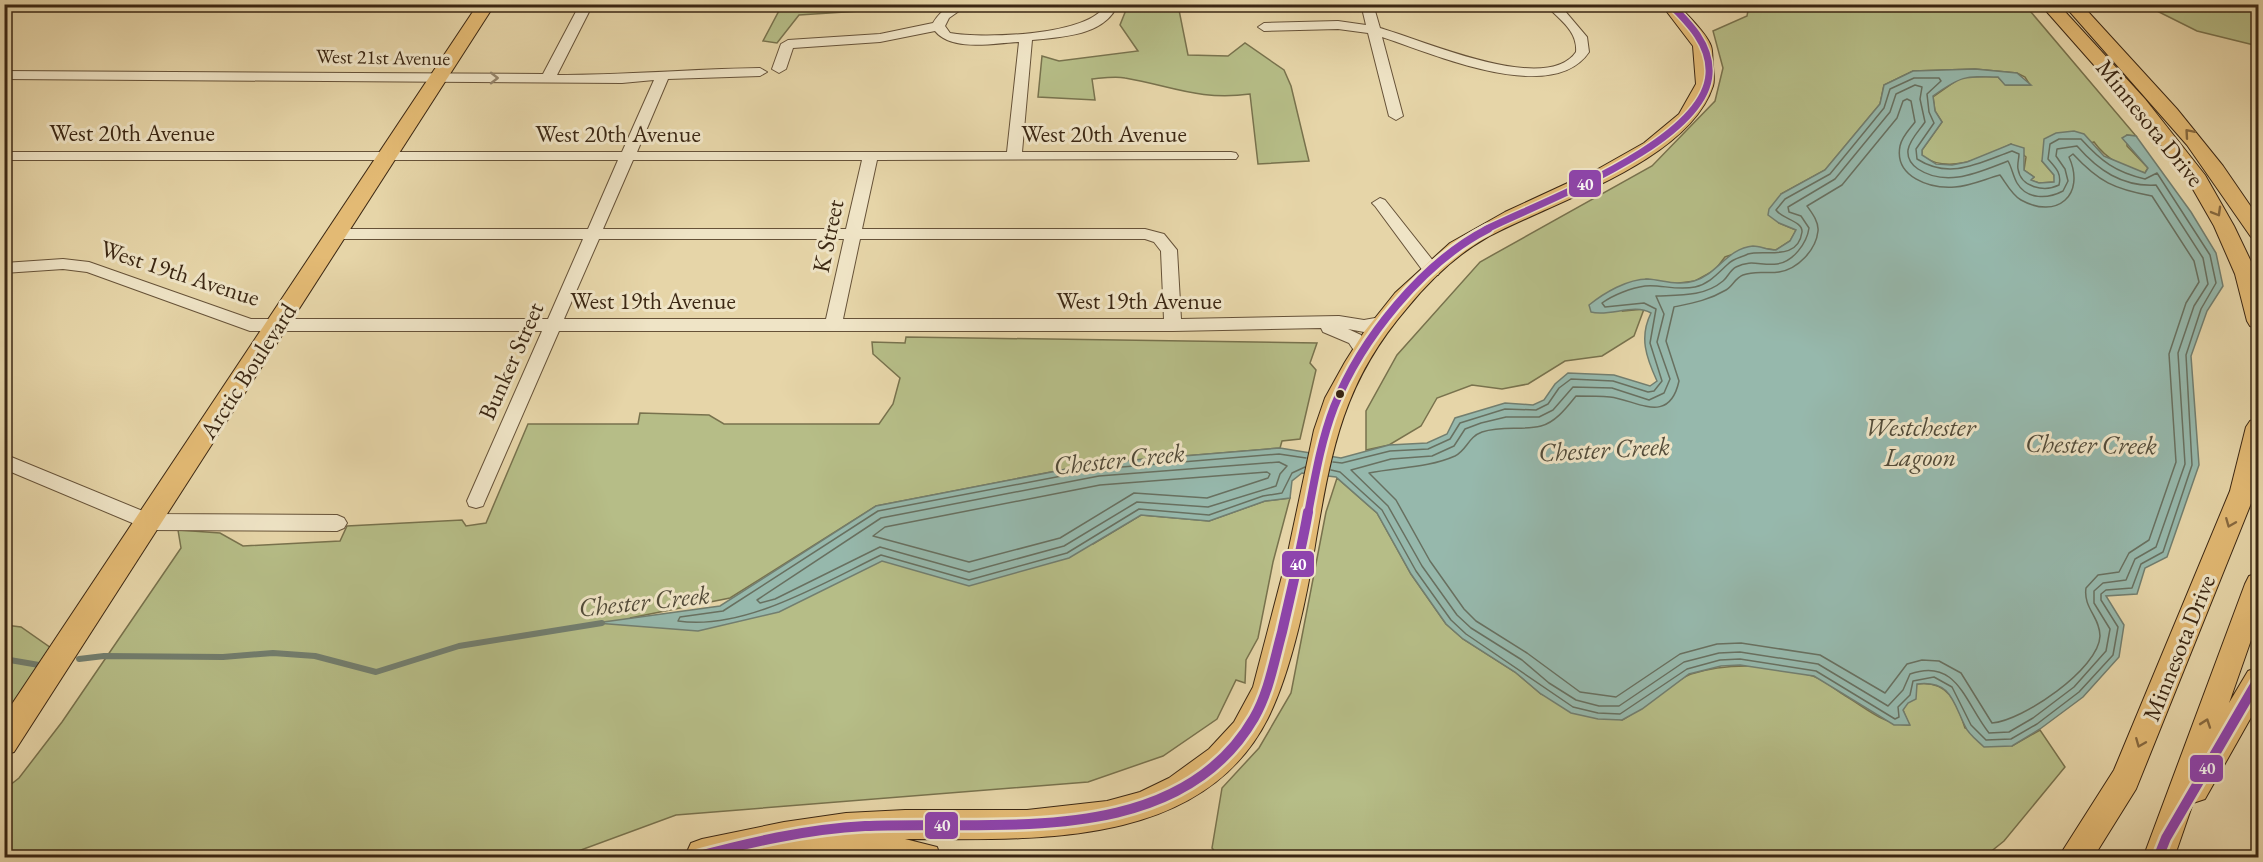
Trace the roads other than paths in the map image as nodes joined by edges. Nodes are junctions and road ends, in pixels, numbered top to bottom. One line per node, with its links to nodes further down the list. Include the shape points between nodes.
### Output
1 (487, 4): 20 (main road, Arctic Boulevard)
2 (587, 4): 21 (street)
3 (674, 4): 11 (street)
4 (963, 4): 12 (street, via 944,16)
5 (1112, 4): 15 (street, via 1108,14 1093,24)
6 (1367, 4): 14 (street)
7 (1551, 4): 14 (street, via 1579,32 1584,48 1573,63 1546,72 1509,70)
8 (1669, 4): 35 (main road, via 1696,33 1709,68 1705,88 1685,117 1632,160 1479,234)
9 (2048, 4): 36 (main road, Minnesota Drive, one-way to 36, via 2138,103 2196,175 2246,274)
10 (2071, 4): 30 (main road, Minnesota Drive, one-way to 10, via 2193,136)
11 (723, 7)
12 (938, 26): 15 (street, via 945,36 967,41); 16 (street, via 880,38 788,44)
13 (1264, 27): 14 (street, via 1359,27)
14 (1373, 32): 22 (street)
15 (1026, 36): 25 (street)
16 (779, 69)
17 (760, 72): 19 (street, West 21st Avenue)
18 (4, 75): 20 (street, West 21st Avenue)
19 (663, 75): 21 (street, West 21st Avenue); 27 (street, Bunker Street)
20 (440, 76): 21 (street, West 21st Avenue, one-way to 21); 23 (main road, Arctic Boulevard)
21 (548, 78)
22 (1396, 116)
23 (389, 155): 24 (street, West 20th Avenue); 27 (street, West 20th Avenue); 32 (main road, Arctic Boulevard)
24 (4, 156)
25 (1014, 156): 26 (street, West 20th Avenue); 28 (street, West 20th Avenue)
26 (1231, 156)
27 (627, 157): 28 (street, West 20th Avenue); 31 (street, Bunker Street)
28 (870, 157): 33 (street, K Street)
29 (1380, 203): 35 (street)
30 (2259, 232)
31 (594, 233): 32 (street); 33 (street); 38 (street, Bunker Street)
32 (337, 234): 41 (main road, Arctic Boulevard)
33 (853, 234): 40 (street, via 1146,234 1159,238 1169,250); 42 (street, K Street)
34 (4, 268): 41 (street, West 19th Avenue, via 63,264 89,267 250,325)
35 (1432, 271): 37 (main road, via 1403,298)
36 (2259, 321)
37 (1386, 322): 39 (street, West 19th Avenue, via 1364,326 1339,322); 43 (main road)
38 (553, 324): 41 (street, West 19th Avenue); 42 (street, West 19th Avenue); 46 (street, Bunker Street)
39 (1312, 324): 40 (street, West 19th Avenue); 43 (street, West 19th Avenue, via 1349,335)
40 (1173, 325): 42 (street, West 19th Avenue)
41 (277, 326): 47 (main road, Arctic Boulevard)
42 (833, 326)
43 (1363, 351): 53 (main road, via 1331,414 1265,692 1251,721 1217,761 1179,789 1153,802 1090,819 868,826 784,834)
44 (2259, 427): 55 (main road, Minnesota Drive, one-way to 55, via 2243,491 2125,779)
45 (4, 461): 47 (street)
46 (476, 501)
47 (149, 522): 48 (street); 51 (main road, Arctic Boulevard)
48 (337, 523)
49 (2259, 584): 52 (main road, Minnesota Drive, one-way to 49)
50 (2259, 680): 52 (main road)
51 (6, 740)
52 (2162, 848)
53 (695, 856): 54 (main road, via 782,846 843,845)
54 (926, 858)
55 (2073, 858)

